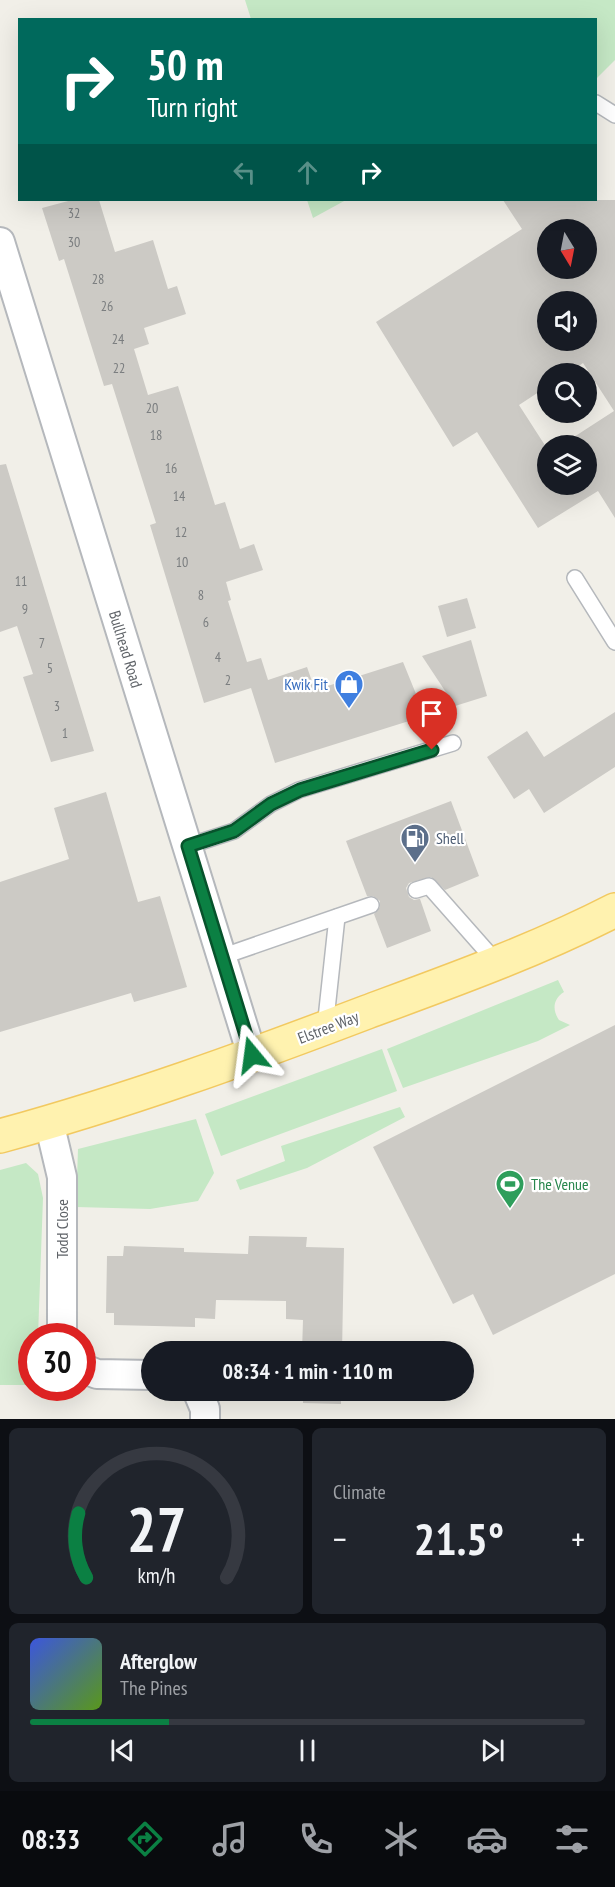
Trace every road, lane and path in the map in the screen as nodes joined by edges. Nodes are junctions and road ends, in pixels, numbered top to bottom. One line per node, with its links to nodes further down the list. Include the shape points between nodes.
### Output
1 (597, 104): 2 (lane)
2 (615, 115)
3 (0, 242): 7 (street, Bullhead Road)
4 (574, 578): 5 (lane)
5 (615, 642)
6 (453, 743): 7 (lane, via 300,790 271,804 234,831)
7 (188, 846): 12 (street, Bullhead Road)
8 (416, 890): 13 (lane, via 429,886)
9 (370, 905): 11 (lane)
10 (615, 910): 13 (main road, Elstree Way)
11 (337, 917): 12 (lane); 14 (lane)
12 (221, 957): 15 (street, Bullhead Road)
13 (497, 963): 14 (main road, Elstree Way)
14 (325, 1028): 15 (main road, Elstree Way)
15 (252, 1055): 16 (main road, Elstree Way)
16 (49, 1122): 17 (main road, Elstree Way); 18 (street, Todd Close, via 63,1177)
17 (0, 1136)
18 (62, 1323)
19 (96, 1374): 20 (street)
20 (141, 1375)
21 (202, 1401): 22 (street)
22 (205, 1419)

